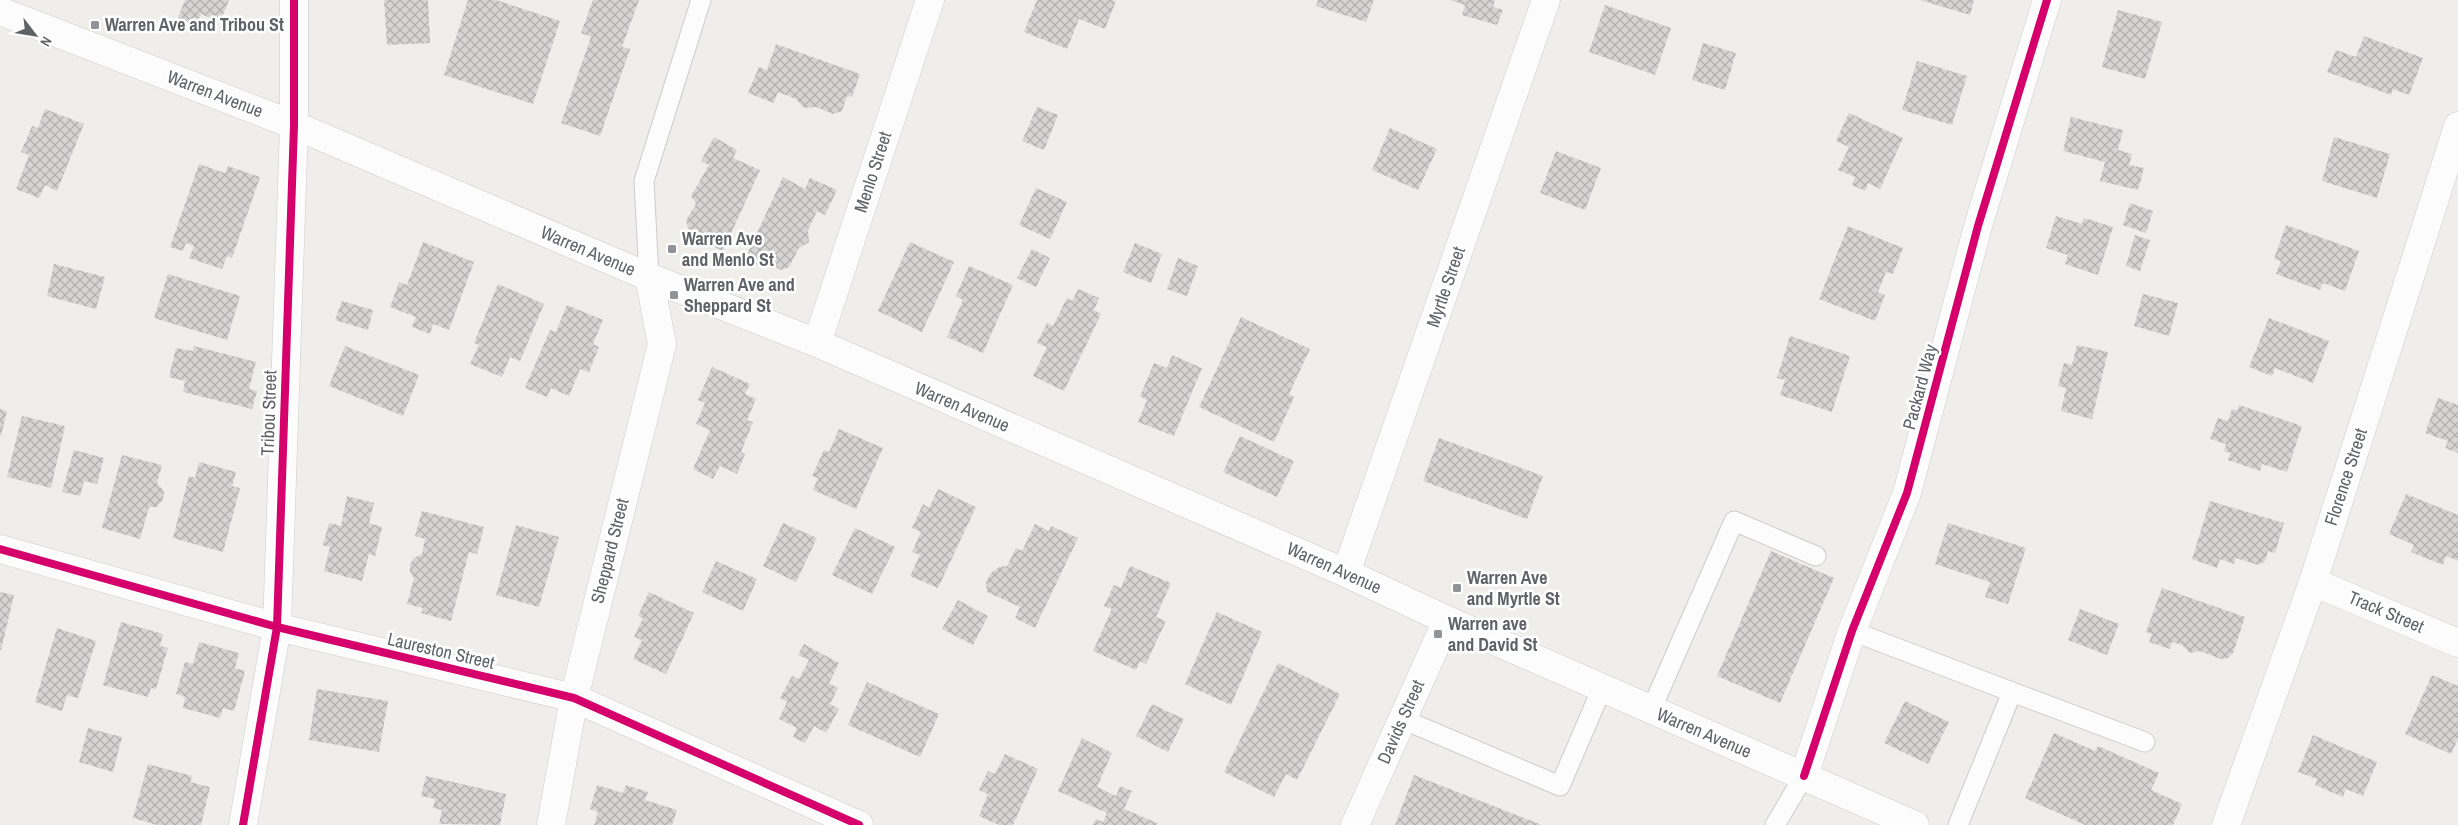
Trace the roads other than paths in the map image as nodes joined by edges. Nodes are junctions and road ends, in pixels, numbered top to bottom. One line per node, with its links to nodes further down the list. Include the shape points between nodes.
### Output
1 (294, 0): 7 (street, Tribou Street)
2 (701, 0): 9 (lane, via 644,181)
3 (930, 0): 10 (street, Menlo Street)
4 (1546, 0): 13 (street, Myrtle Street)
5 (2046, 0): 17 (street, Packard Way, via 1978,226 1907,493)
6 (0, 11): 7 (street, Warren Avenue)
7 (294, 125): 9 (street, Warren Avenue); 16 (street, Tribou Street)
8 (2458, 126): 14 (street, Florence Street)
9 (649, 278): 10 (street, Warren Avenue); 21 (street, Sheppard Street, via 662,344)
10 (817, 344): 13 (street, Warren Avenue)
11 (0, 549): 16 (street, Laureston Street)
12 (1816, 556): 22 (lane, via 1734,520)
13 (1346, 573): 15 (street, Warren Avenue)
14 (2313, 582): 18 (street, Track Street); 33 (street, Florence Street)
15 (1446, 620): 19 (street, Warren Avenue); 23 (street, Davids Street)
16 (277, 627): 21 (street, Laureston Street); 26 (street, Tribou Street)
17 (1852, 631): 20 (lane); 25 (street, Packard Way)
18 (2458, 642)
19 (1602, 688): 22 (street, Warren Avenue); 23 (lane, via 1560,786)
20 (2012, 692): 24 (lane); 32 (lane)
21 (574, 698): 27 (street, Sheppard Street); 28 (street, Laureston Street)
22 (1651, 710): 25 (street, Warren Avenue)
23 (1402, 719): 29 (street, Davids Street)
24 (2145, 742)
25 (1804, 776): 30 (lane); 31 (street, Warren Avenue)
26 (243, 825)
27 (552, 825)
28 (859, 825)
29 (1355, 825)
30 (1775, 825)
31 (1915, 825)
32 (1958, 825)
33 (2226, 825)

